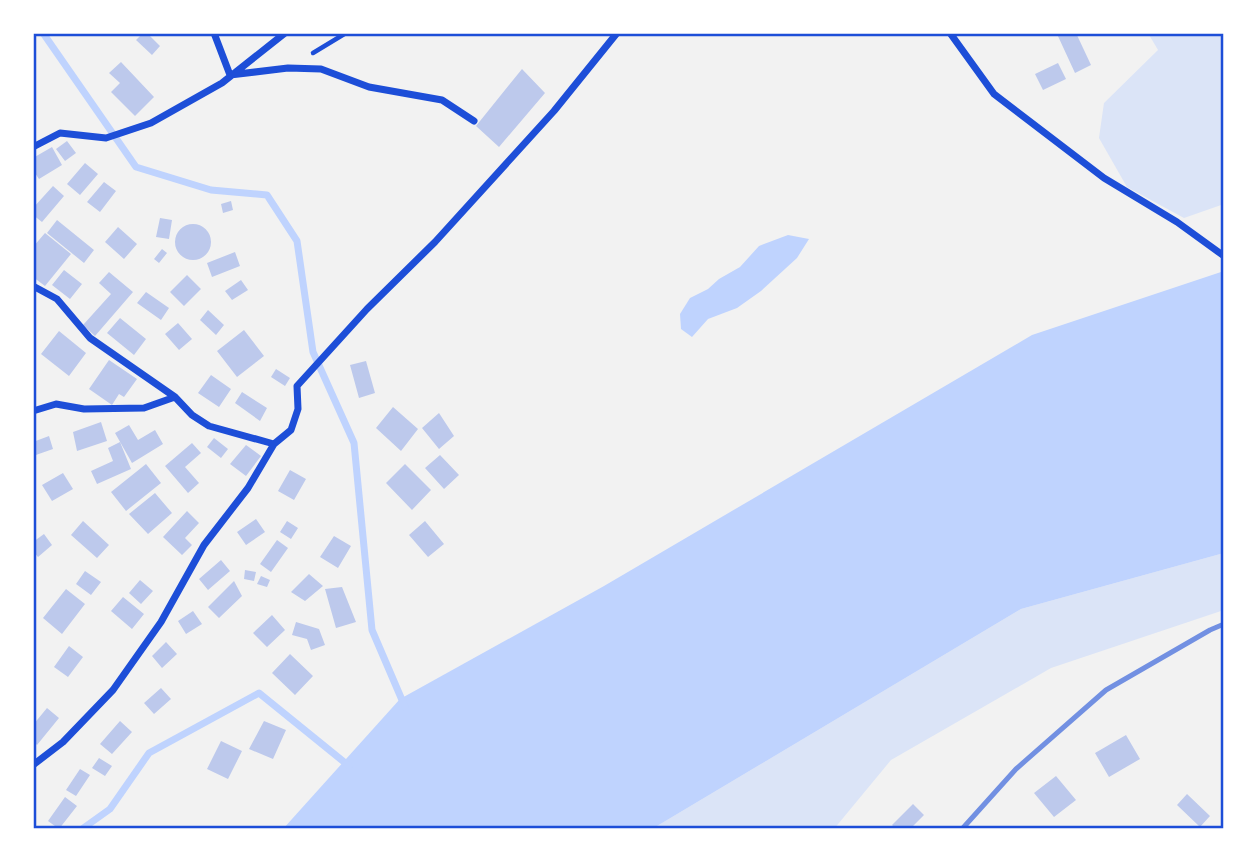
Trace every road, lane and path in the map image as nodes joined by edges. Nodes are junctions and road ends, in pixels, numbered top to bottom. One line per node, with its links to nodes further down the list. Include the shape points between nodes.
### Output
1 (214, 33): 7 (street)
2 (285, 33): 7 (street)
3 (346, 33): 6 (path)
4 (617, 33): 14 (street, via 554,111 297,386 298,409 291,430)
5 (950, 33): 10 (street, via 994,94 1104,178)
6 (288, 68): 7 (street); 8 (street, via 321,69 369,87 442,100)
7 (230, 75): 9 (street, via 151,123 106,138 60,134)
8 (474, 121)
9 (33, 147)
10 (1224, 256)
11 (33, 286): 12 (street, via 57,299 90,338)
12 (175, 397): 13 (street, via 144,408 85,409 57,404); 14 (street, via 209,425)
13 (33, 411)
14 (274, 444): 15 (street, via 113,690 63,742)
15 (33, 765)

